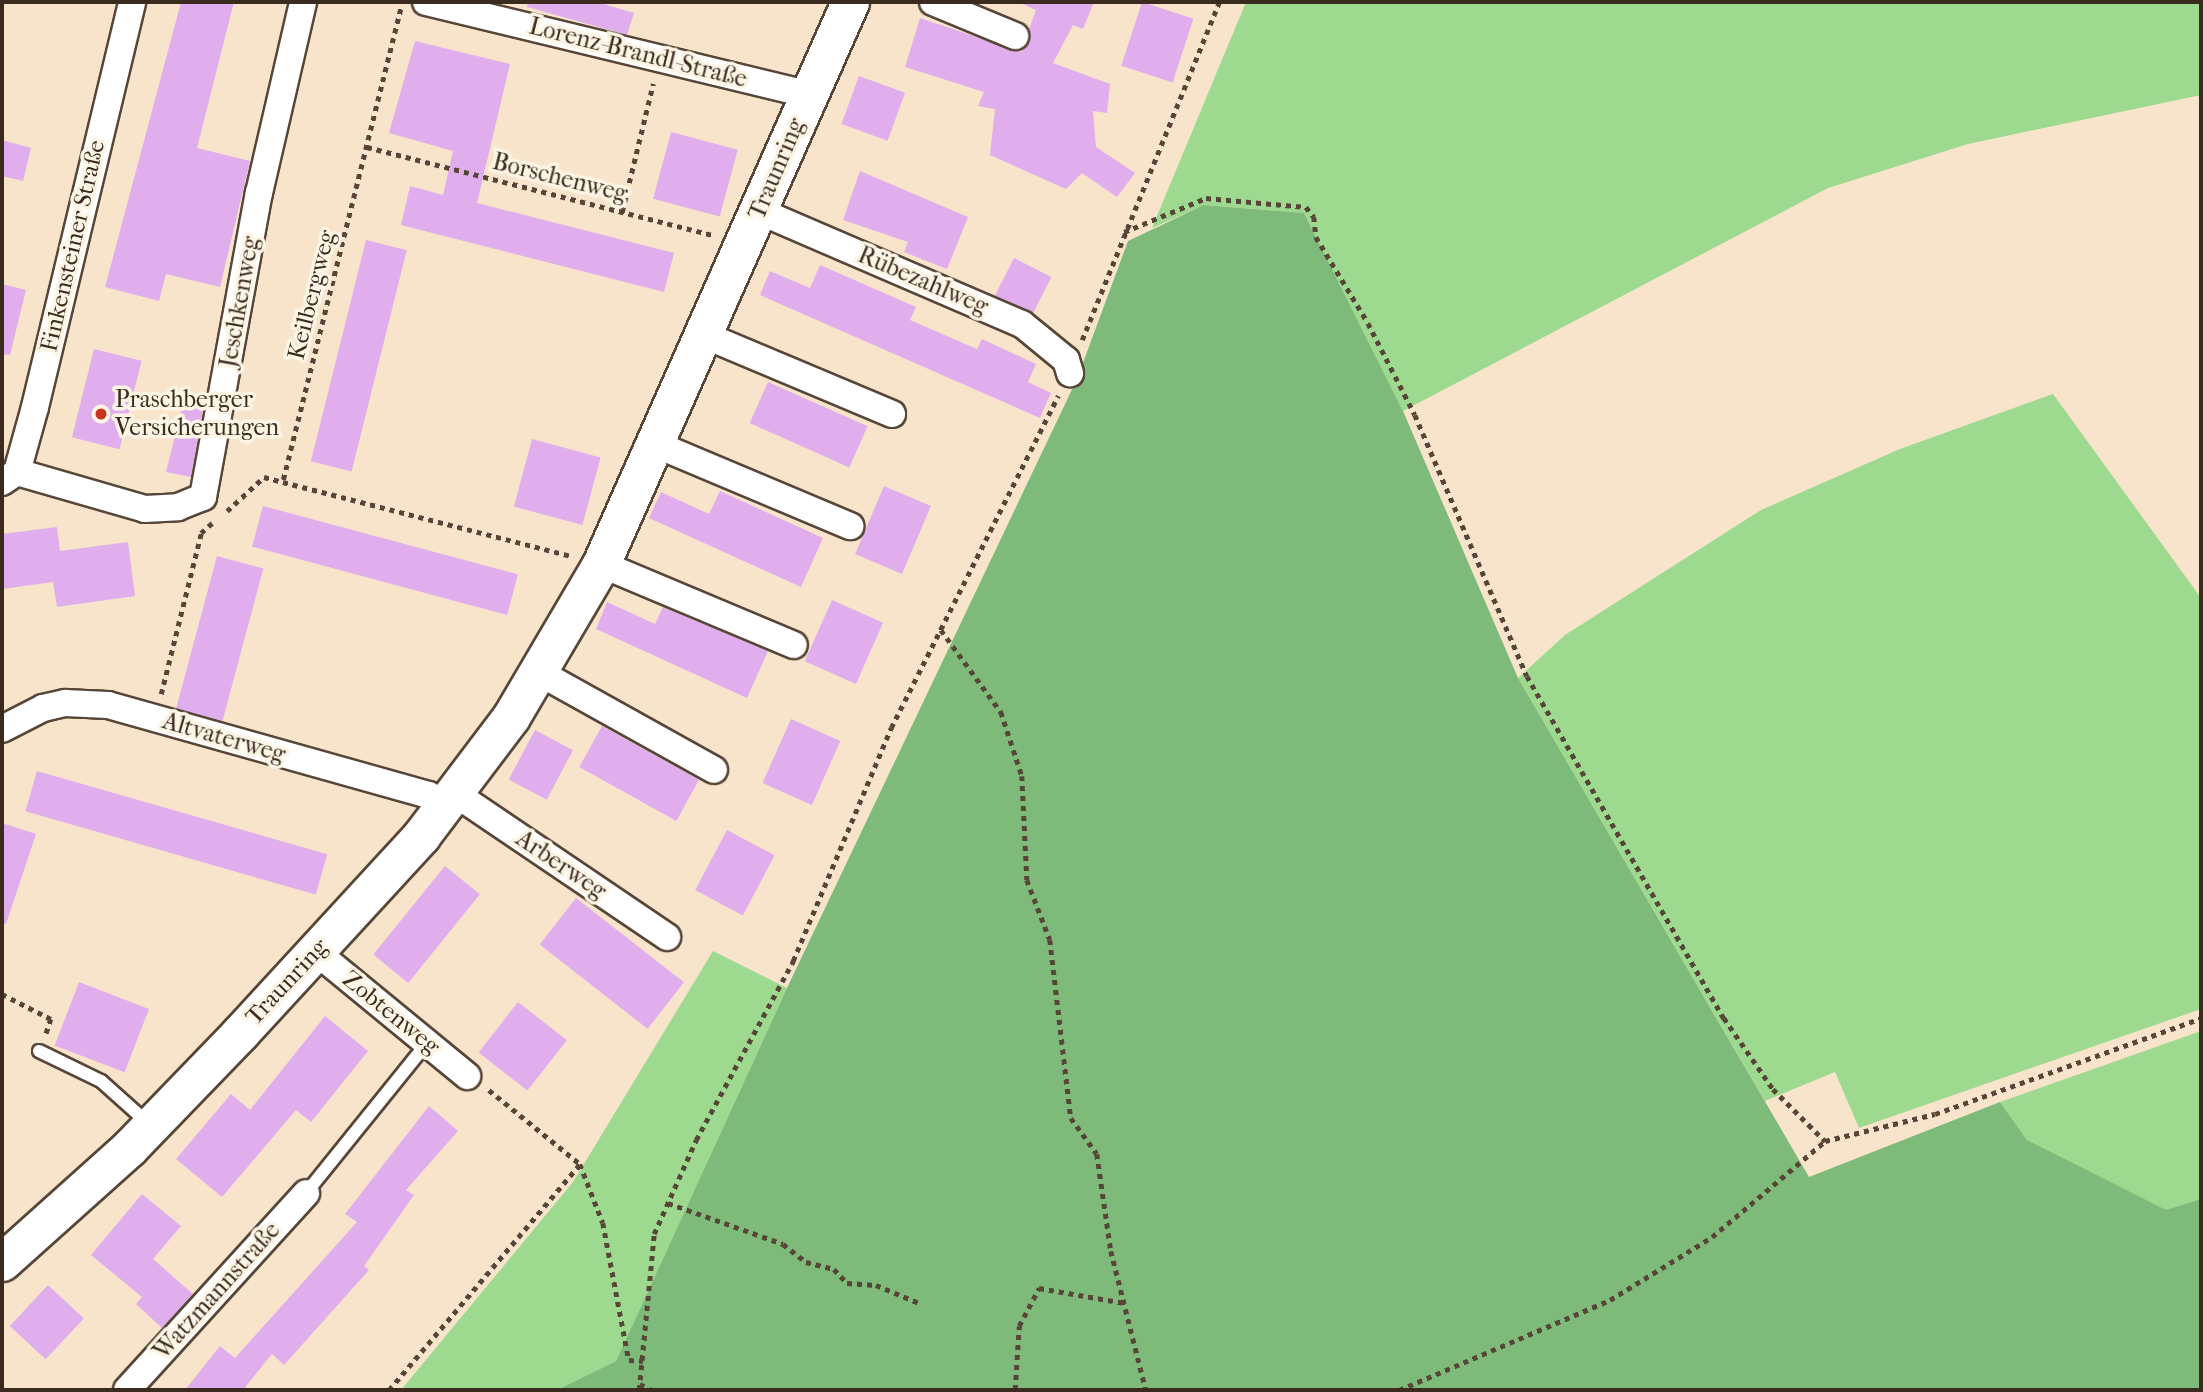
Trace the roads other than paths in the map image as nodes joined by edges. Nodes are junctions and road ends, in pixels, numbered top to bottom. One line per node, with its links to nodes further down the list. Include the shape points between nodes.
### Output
1 (132, 2): 13 (street, Finkensteiner Straße)
2 (303, 2): 13 (street, Jeschkenweg, via 262,180 203,497 177,506 145,509)
3 (425, 2): 7 (street, Lorenz-Brandl-Straße)
4 (850, 2): 7 (street, Traunring)
5 (933, 2): 6 (street)
6 (1015, 36)
7 (809, 95): 8 (street, Traunring)
8 (759, 211): 9 (street, Traunring); 10 (street, Rübezahlweg, via 1022,324 1066,360)
9 (704, 335): 11 (street); 12 (street, Traunring)
10 (1070, 373)
11 (892, 414)
12 (655, 444): 14 (street); 15 (street, Traunring)
13 (10, 477)
14 (850, 526)
15 (601, 564): 16 (street); 17 (street, Traunring)
16 (794, 645)
17 (540, 673): 19 (street); 20 (street, Traunring)
18 (2, 729): 20 (street, Altvaterweg, via 23,715 65,703 108,705)
19 (714, 770)
20 (450, 801): 21 (street, Arberweg); 22 (street, Traunring)
21 (667, 937)
22 (315, 951): 23 (street, Zobtenweg); 26 (street, Traunring)
23 (427, 1044): 25 (street, Zobtenweg); 27 (lane)
24 (39, 1051): 26 (lane, via 102,1081)
25 (467, 1076)
26 (151, 1125): 28 (street, Traunring)
27 (306, 1193): 29 (street, Watzmannstraße)
28 (2, 1261)
29 (127, 1390)

